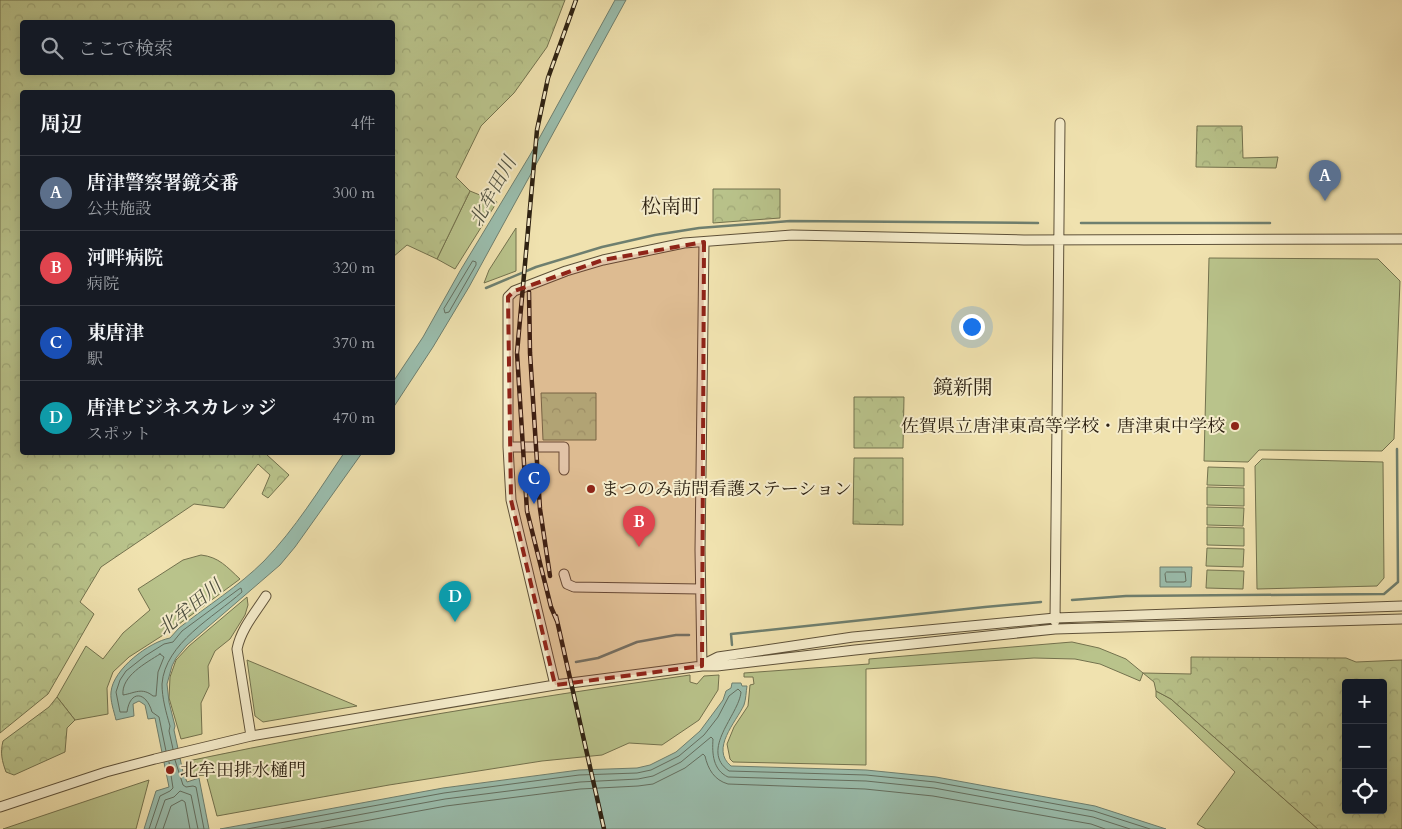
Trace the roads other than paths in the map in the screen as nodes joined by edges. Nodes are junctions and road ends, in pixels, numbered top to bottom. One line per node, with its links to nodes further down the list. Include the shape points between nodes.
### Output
1 (1060, 123): 3 (street)
2 (1402, 238): 3 (street)
3 (1060, 240): 4 (street, via 792,235); 11 (street)
4 (704, 242): 5 (street, via 684,243 603,260 535,282 508,297); 8 (street)
5 (508, 447): 6 (street, via 564,447); 15 (street, via 511,500)
6 (564, 470)
7 (564, 574): 8 (street, via 567,584 574,587)
8 (700, 589): 14 (street)
9 (266, 596): 16 (street, via 246,626 237,649)
10 (1402, 606): 11 (street)
11 (1055, 618): 13 (street); 14 (street, via 852,637 718,657)
12 (1402, 619): 13 (street)
13 (1055, 629): 14 (street)
14 (702, 666): 15 (street)
15 (555, 684): 16 (street)
16 (251, 736): 17 (street, via 154,758)
17 (0, 807)

